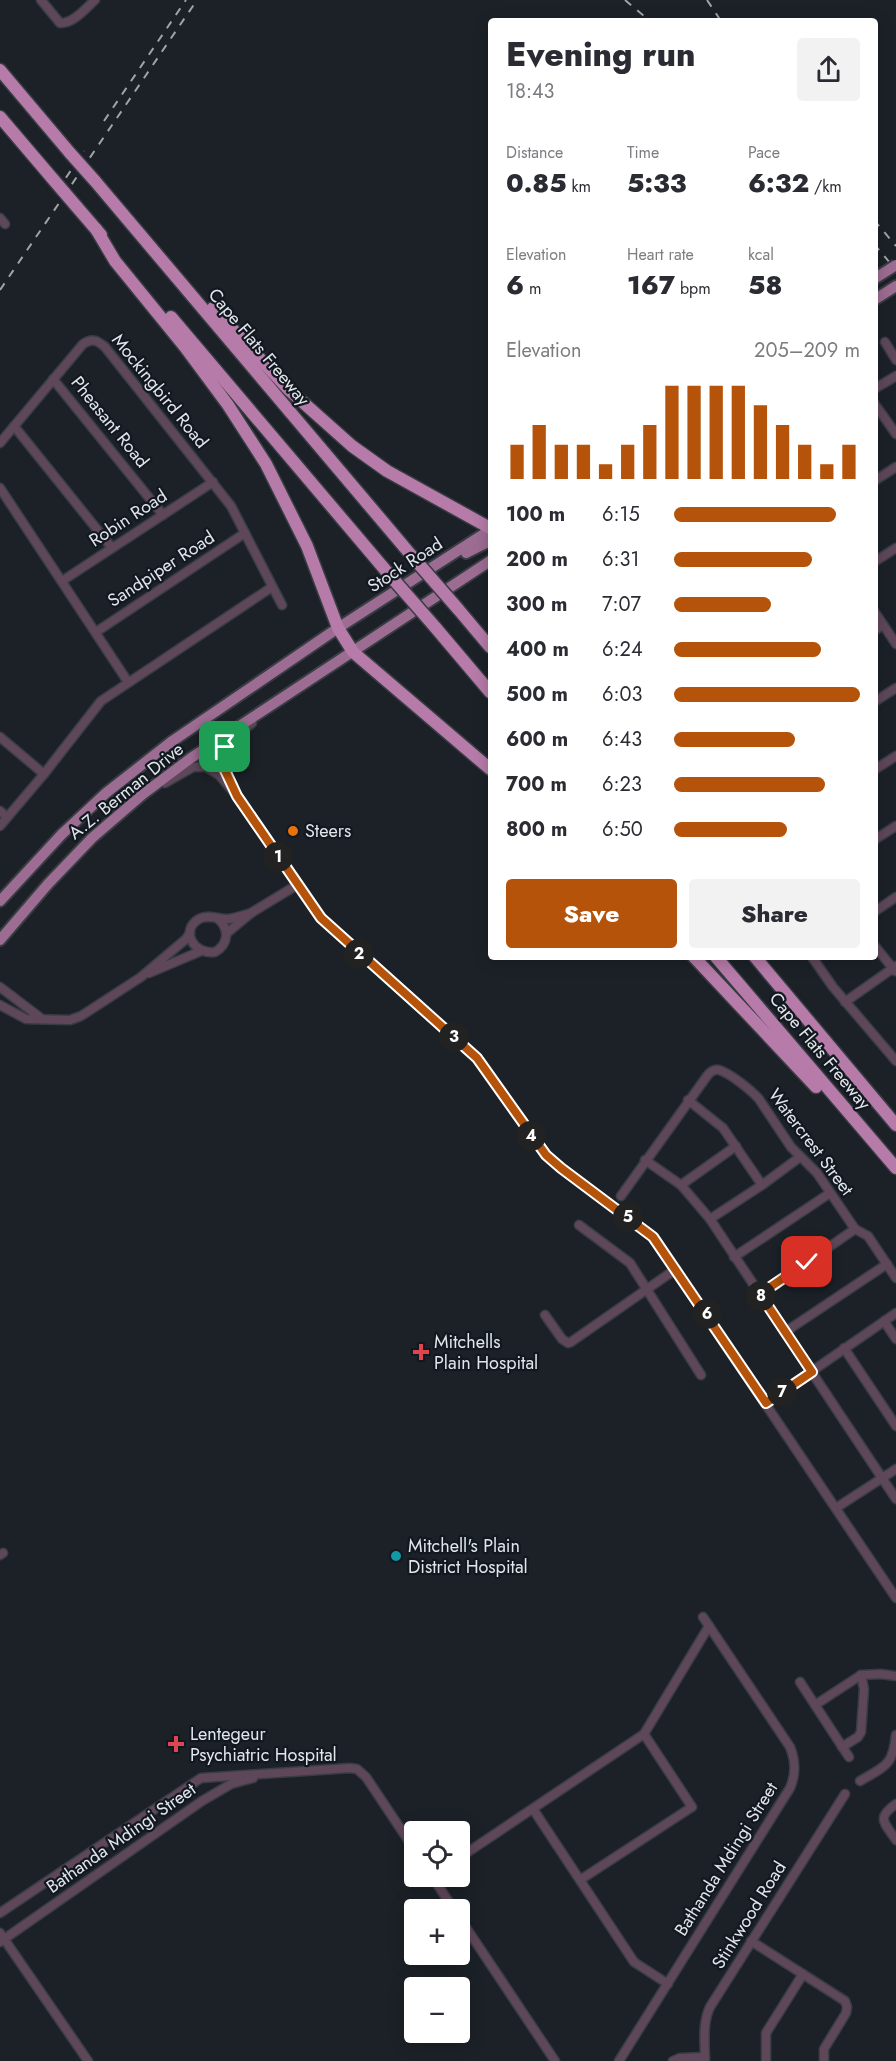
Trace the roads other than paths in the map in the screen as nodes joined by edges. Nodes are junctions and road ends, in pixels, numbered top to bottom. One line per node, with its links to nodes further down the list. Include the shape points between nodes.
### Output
1 (41, 0): 2 (street, via 63,24)
2 (95, 0)
3 (0, 70): 6 (highway, Cape Flats Freeway, bridge)
4 (0, 117): 5 (highway, bridge)
5 (96, 229): 39 (highway, via 115,261 215,387 266,464 307,546); 47 (highway, bridge)
6 (139, 232): 25 (highway, via 288,389 343,439 387,471); 43 (highway, Cape Flats Freeway, bridge)
7 (896, 265): 8 (main road, bridge)
8 (878, 276)
9 (896, 286): 10 (main road)
10 (878, 298)
11 (885, 342): 12 (street)
12 (896, 360)
13 (896, 376): 15 (street)
14 (53, 379): 17 (street, Mockingbird Road); 22 (street, Mockingbird Road, via 83,344 98,341); 24 (street, Pheasant Road)
15 (878, 387)
16 (878, 409): 18 (street)
17 (14, 426): 19 (street, Mockingbird Road); 29 (street)
18 (896, 434)
19 (0, 443)
20 (896, 467): 21 (street)
21 (878, 478)
22 (213, 482): 24 (street, Robin Road); 27 (street, Mockingbird Road)
23 (0, 488): 33 (street)
24 (163, 515): 29 (street, Robin Road)
25 (488, 528)
26 (488, 530): 35 (main road, Stock Road)
27 (245, 533): 34 (street, Mockingbird Road); 41 (street, Sandpiper Road)
28 (488, 542): 35 (main road, via 418,584)
29 (112, 548): 33 (street, Robin Road)
30 (896, 548): 31 (street)
31 (878, 559)
32 (488, 562): 44 (main road)
33 (62, 581): 41 (street)
34 (272, 587): 36 (street, Mockingbird Road); 45 (street)
35 (380, 601): 39 (main road, Stock Road)
36 (282, 605)
37 (878, 617): 38 (street)
38 (884, 625): 40 (street); 42 (street)
39 (338, 628): 44 (highway); 64 (main road, A.Z. Berman Drive, via 171,742 106,793)
40 (878, 629)
41 (96, 632): 45 (street)
42 (896, 644)
43 (488, 645)
44 (353, 652): 48 (main road, A.Z. Berman Drive); 52 (highway)
45 (128, 682): 54 (street, via 101,701)
46 (896, 688): 49 (street)
47 (488, 690)
48 (283, 699): 55 (main road, A.Z. Berman Drive); 56 (street, via 225,747 223,766)
49 (878, 699)
50 (0, 737): 54 (street)
51 (896, 756): 53 (street)
52 (488, 767)
53 (878, 767)
54 (44, 774): 58 (street)
55 (143, 794): 56 (street, via 199,766 213,770); 70 (main road, A.Z. Berman Drive, via 75,854)
56 (237, 796): 62 (street)
57 (0, 811): 58 (street)
58 (8, 817): 59 (street)
59 (0, 826)
60 (896, 826): 61 (street)
61 (878, 837)
62 (297, 885): 66 (street); 100 (street, via 326,924 477,1058 546,1155 653,1237)
63 (896, 897): 65 (street)
64 (0, 901)
65 (878, 909)
66 (251, 913): 67 (street); 69 (street)
67 (217, 918): 68 (street, via 200,919); 69 (street)
68 (190, 933): 72 (street, via 193,944); 78 (street)
69 (226, 933): 72 (street, via 220,949)
70 (0, 940)
71 (878, 950): 77 (street)
72 (201, 951): 78 (street)
73 (697, 960): 86 (highway, via 828,1100)
74 (719, 960): 86 (highway, Cape Flats Freeway)
75 (758, 960): 85 (highway, Cape Flats Freeway)
76 (814, 960): 80 (street)
77 (895, 969): 80 (street)
78 (141, 976): 82 (street, via 81,1016 70,1020)
79 (0, 987): 82 (street)
80 (845, 1002): 83 (street)
81 (0, 1005): 82 (street, via 26,1019)
82 (42, 1019)
83 (896, 1061)
84 (688, 1100): 87 (street, via 723,1128); 88 (street, Watercrest Street, via 710,1072 724,1072 753,1092); 89 (street, Watercrest Street)
85 (896, 1125)
86 (863, 1130): 90 (highway, Cape Flats Freeway)
87 (736, 1146): 91 (street); 92 (street)
88 (800, 1157): 92 (street); 93 (street, Watercrest Street, via 810,1164)
89 (645, 1160): 91 (street); 94 (street, Watercrest Street)
90 (896, 1168)
91 (681, 1185): 95 (street)
92 (762, 1185): 95 (street)
93 (830, 1193): 97 (street, Watercrest Street); 98 (street)
94 (621, 1196)
95 (710, 1219): 98 (street)
96 (579, 1225): 102 (street, via 625,1258)
97 (855, 1229): 99 (street, Watercrest Street, via 868,1236); 103 (street)
98 (734, 1257): 103 (street)
99 (887, 1264): 101 (street, Watercrest Street); 107 (street)
100 (676, 1269): 102 (street); 112 (street)
101 (896, 1278)
102 (646, 1290): 105 (street, via 568,1342); 111 (street)
103 (760, 1294): 107 (street)
104 (896, 1313): 106 (street)
105 (546, 1315)
106 (884, 1321): 108 (street); 109 (street)
107 (785, 1332): 110 (street)
108 (896, 1339)
109 (844, 1348): 110 (street); 113 (street)
110 (812, 1372): 112 (street); 115 (street)
111 (701, 1376)
112 (766, 1403): 117 (street)
113 (896, 1426)
114 (896, 1469): 115 (street)
115 (882, 1478): 116 (street); 117 (street)
116 (896, 1499)
117 (836, 1508): 118 (street)
118 (896, 1598)
119 (704, 1617): 120 (street, Bathanda Mdingi Street)
120 (710, 1626): 125 (street); 143 (street, Bathanda Mdingi Street, via 790,1747 795,1775)
121 (861, 1675): 122 (street); 124 (street); 127 (street, via 861,1732)
122 (896, 1676)
123 (800, 1682): 124 (street)
124 (815, 1705): 127 (street)
125 (645, 1734): 133 (street); 137 (street, via 692,1807)
126 (896, 1735): 130 (street, via 892,1758)
127 (842, 1747): 128 (street)
128 (849, 1757)
129 (262, 1775): 134 (street, Bathanda Mdingi Street, via 357,1769); 138 (street, Bathanda Mdingi Street, via 212,1776 193,1782); 140 (street, Bathanda Mdingi Street, via 231,1784 202,1801)
130 (860, 1781)
131 (845, 1794): 141 (street, Stinkwood Road)
132 (896, 1804): 135 (street, via 883,1815)
133 (533, 1809): 136 (street); 137 (street)
134 (404, 1834)
135 (896, 1840)
136 (470, 1851)
137 (580, 1881): 143 (street, via 634,1962)
138 (0, 1912)
139 (470, 1934): 146 (street)
140 (1, 1938): 145 (street, Bathanda Mdingi Street)
141 (752, 1941): 142 (street); 144 (street, Stinkwood Road, via 706,2016)
142 (803, 1974): 149 (street, via 766,2033); 150 (street, via 847,2004 846,2013 824,2049)
143 (668, 1984): 147 (street, Bathanda Mdingi Street)
144 (705, 2059): 148 (street)
145 (88, 2061)
146 (555, 2061)
147 (619, 2061)
148 (673, 2061)
149 (766, 2061)
150 (824, 2061)

